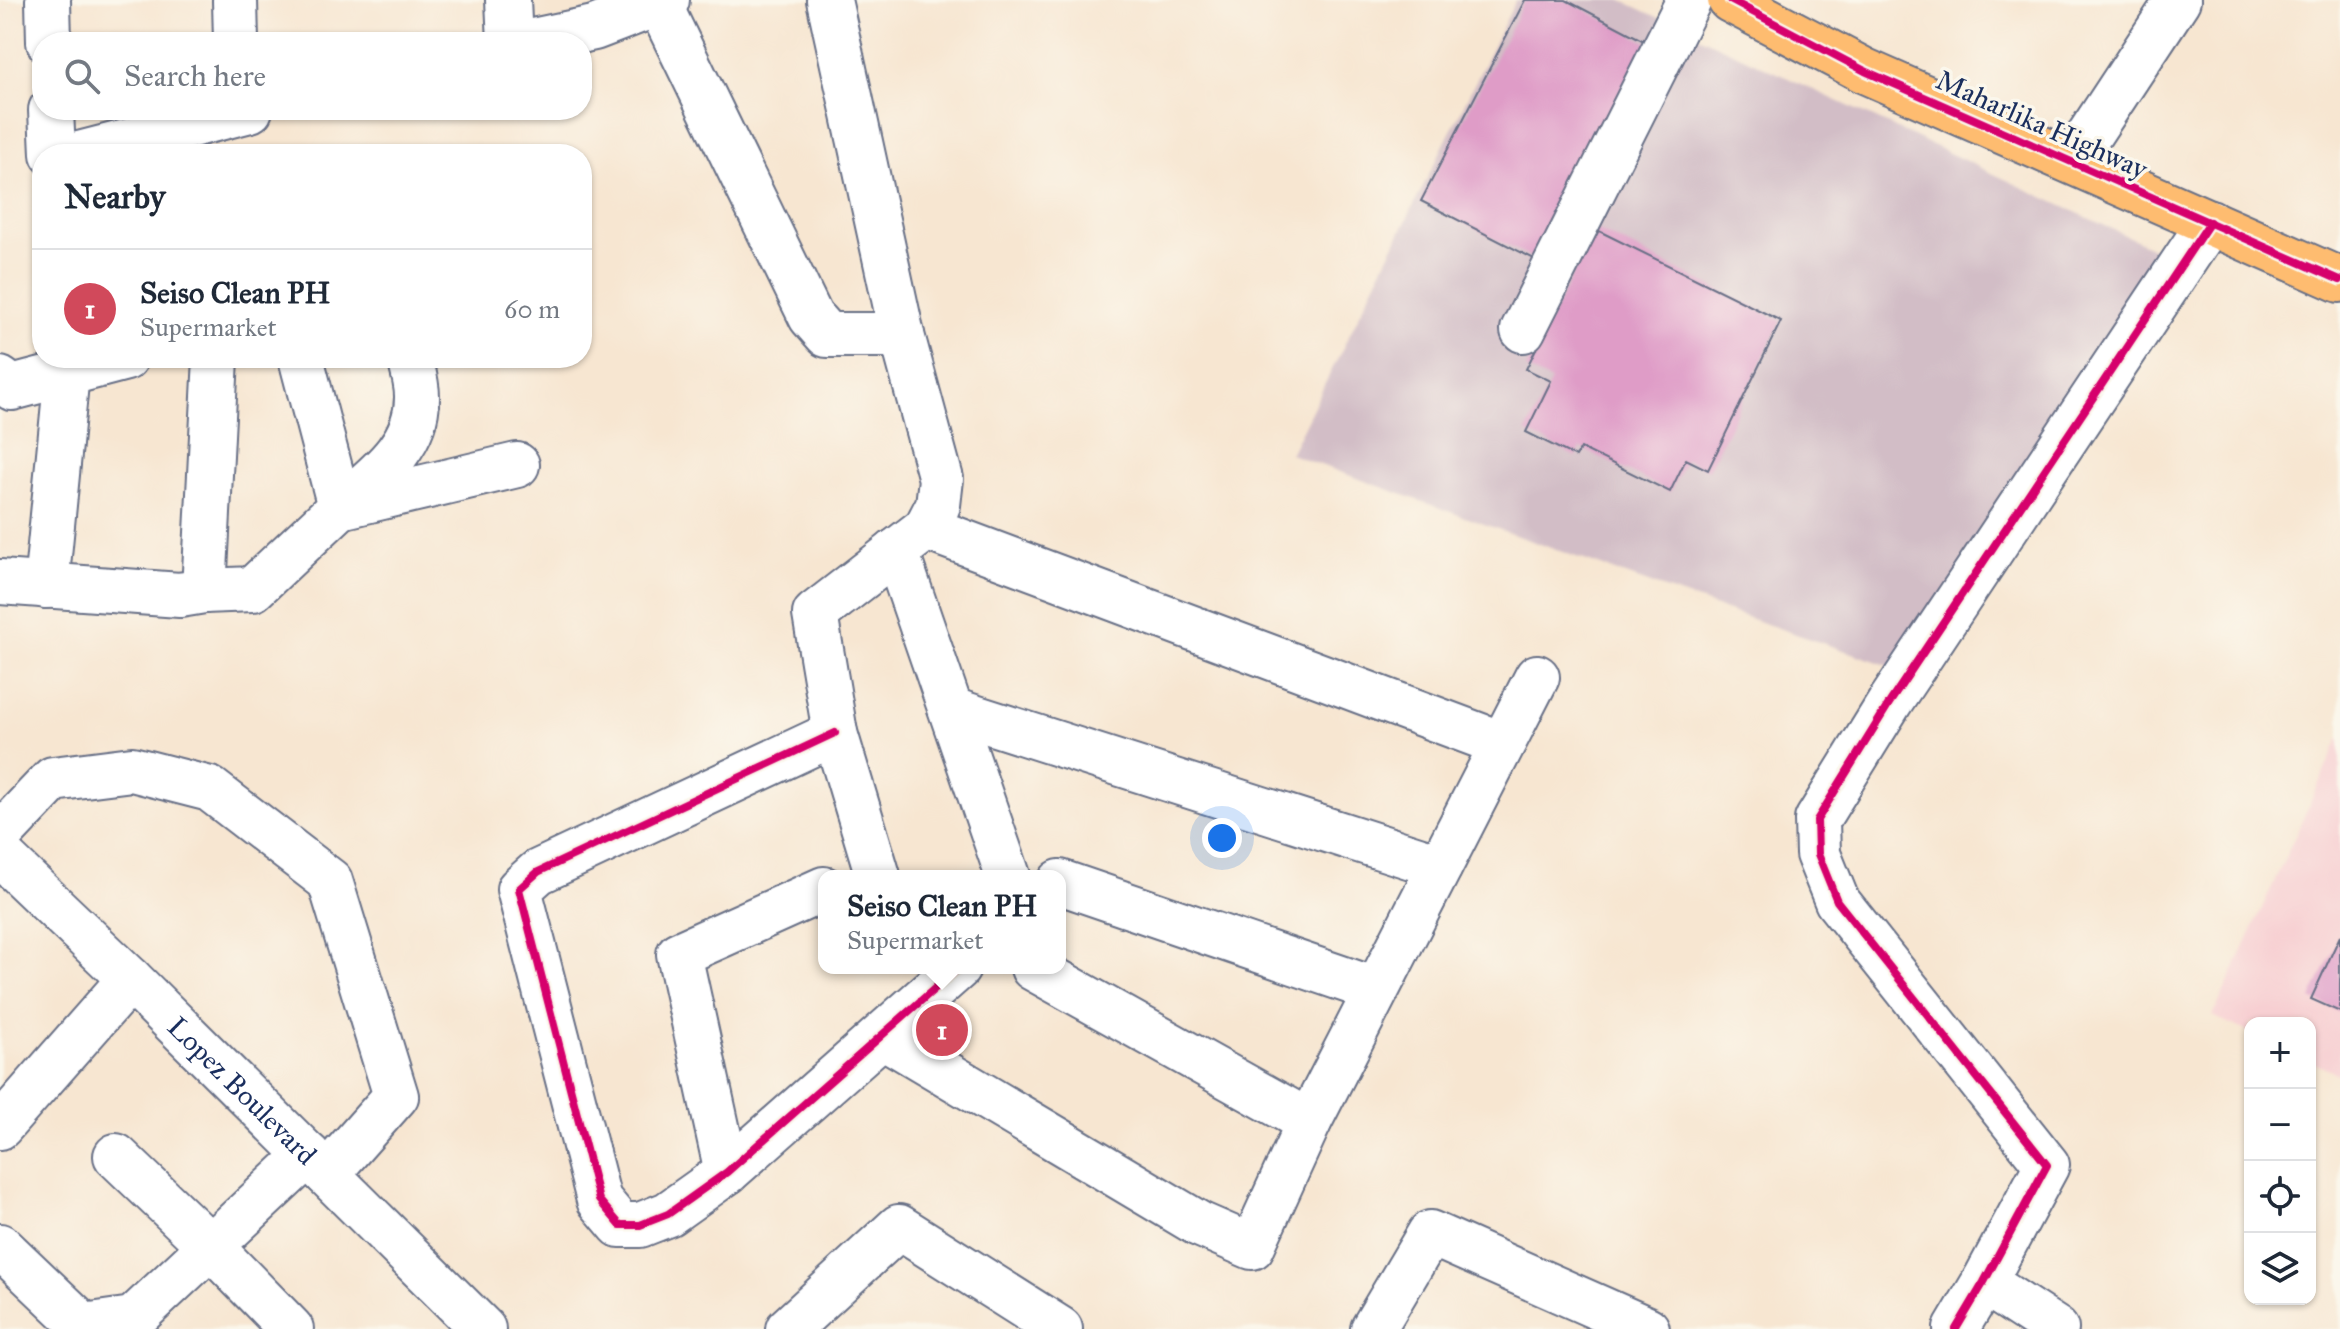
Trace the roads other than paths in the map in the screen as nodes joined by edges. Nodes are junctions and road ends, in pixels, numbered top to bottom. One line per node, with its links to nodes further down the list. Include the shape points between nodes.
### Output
1 (48, 0): 9 (street)
2 (235, 0): 10 (street)
3 (508, 0): 11 (street)
4 (829, 0): 21 (street)
5 (1689, 0): 20 (street)
6 (1730, 0): 17 (main road, Maharlika Highway, via 1865,71)
7 (2178, 0): 17 (street)
8 (663, 2): 12 (street); 21 (street, via 811,317 827,335)
9 (49, 32)
10 (236, 32)
11 (510, 32)
12 (575, 32)
13 (51, 120): 15 (street)
14 (209, 120): 16 (street)
15 (53, 144)
16 (117, 144)
17 (2072, 161): 18 (main road, Maharlika Highway)
18 (2210, 222): 19 (main road, Maharlika Highway); 58 (street, via 1817,820 1818,854 1837,901 2047,1165)
19 (2336, 268)
20 (1523, 330)
21 (902, 335): 30 (street, via 941,479 938,505)
22 (87, 368): 26 (street)
23 (215, 368): 33 (street)
24 (304, 368): 29 (street)
25 (412, 368): 29 (street, via 417,396 412,431 389,464)
26 (67, 373): 27 (street, via 12,388); 32 (street)
27 (0, 379)
28 (517, 465): 29 (street)
29 (340, 507): 33 (street, via 253,589)
30 (911, 540): 35 (street); 36 (street, via 815,614); 37 (street)
31 (0, 582): 32 (street)
32 (46, 586): 33 (street, via 180,595)
33 (204, 591)
34 (1537, 677): 37 (street)
35 (952, 710): 40 (street); 42 (street)
36 (835, 733): 41 (street); 55 (street, via 538,872 519,889 599,1200 620,1225 640,1225 668,1214)
37 (1502, 744): 40 (street)
38 (0, 835): 54 (street, via 53,779 132,769 210,789 330,881 396,1096)
39 (0, 855): 47 (street, Lopez Boulevard)
40 (1440, 866): 49 (street)
41 (868, 870)
42 (1017, 870)
43 (1066, 884): 49 (street)
44 (818, 892): 55 (street, via 679,954)
45 (943, 974): 48 (street)
46 (1044, 974): 51 (street)
47 (130, 979): 52 (street); 54 (street, Lopez Boulevard)
48 (913, 986): 50 (street)
49 (1376, 990): 51 (street)
50 (883, 1036): 51 (street, via 1199,1224 1252,1247); 55 (street)
51 (1309, 1122)
52 (0, 1127)
53 (116, 1156): 57 (street)
54 (317, 1164): 57 (street); 61 (street, Lopez Boulevard)
55 (727, 1172)
56 (0, 1246): 57 (street, via 84,1326 133,1319)
57 (210, 1246): 60 (street)
58 (1984, 1282): 66 (street); 67 (street)
59 (1576, 1315): 64 (street, via 1430,1233); 65 (street)
60 (291, 1329)
61 (483, 1329)
62 (788, 1329): 63 (street, via 899,1227)
63 (1060, 1329)
64 (1373, 1329)
65 (1647, 1329)
66 (1956, 1329)
67 (2056, 1329)

